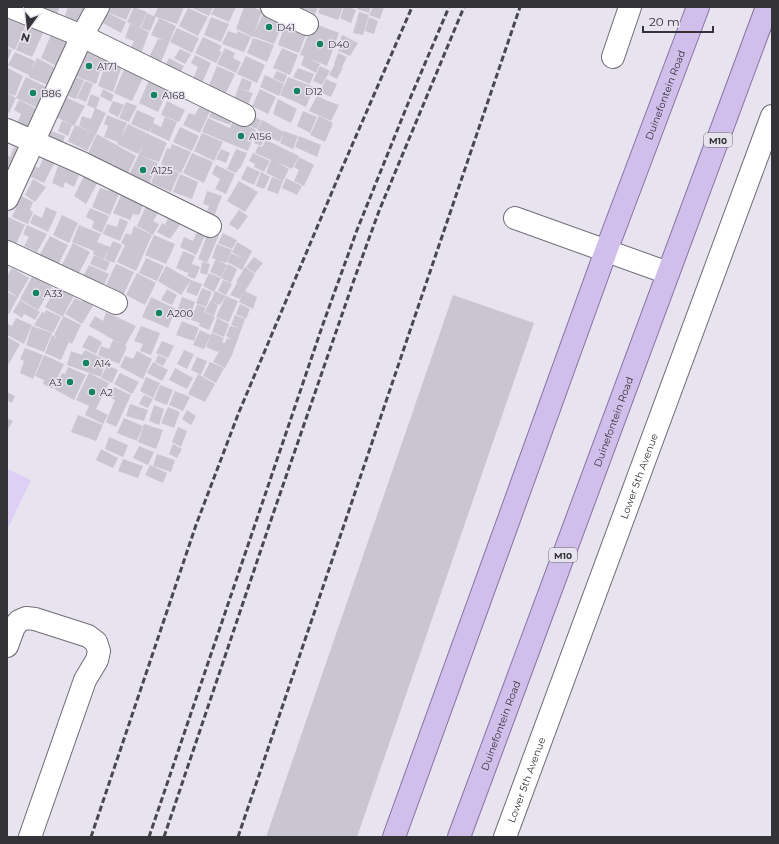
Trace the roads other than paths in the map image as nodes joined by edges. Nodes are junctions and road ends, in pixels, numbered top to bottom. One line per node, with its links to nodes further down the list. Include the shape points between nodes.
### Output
1 (11, 7): 8 (street)
2 (98, 7): 8 (street)
3 (272, 7): 7 (street)
4 (630, 7): 9 (street)
5 (698, 7): 18 (main road, Duinefontein Road)
6 (767, 7): 20 (main road, Duinefontein Road / M10)
7 (307, 24)
8 (82, 36): 10 (street); 13 (street)
9 (613, 57)
10 (244, 115)
11 (772, 116): 14 (street, Lower 5th Avenue)
12 (7, 130): 13 (street)
13 (34, 143): 15 (street); 17 (street, via 82,163)
14 (764, 163): 26 (street, Lower 5th Avenue)
15 (7, 199)
16 (515, 218): 18 (street)
17 (210, 226)
18 (606, 251): 20 (street); 24 (main road, Duinefontein Road)
19 (7, 252): 21 (street)
20 (668, 273): 25 (main road, Duinefontein Road / M10)
21 (116, 303)
22 (7, 646): 23 (street, via 14,627 26,618 88,636 96,642 99,651 97,660 85,680)
23 (30, 837)
24 (394, 837)
25 (458, 837)
26 (505, 837)

